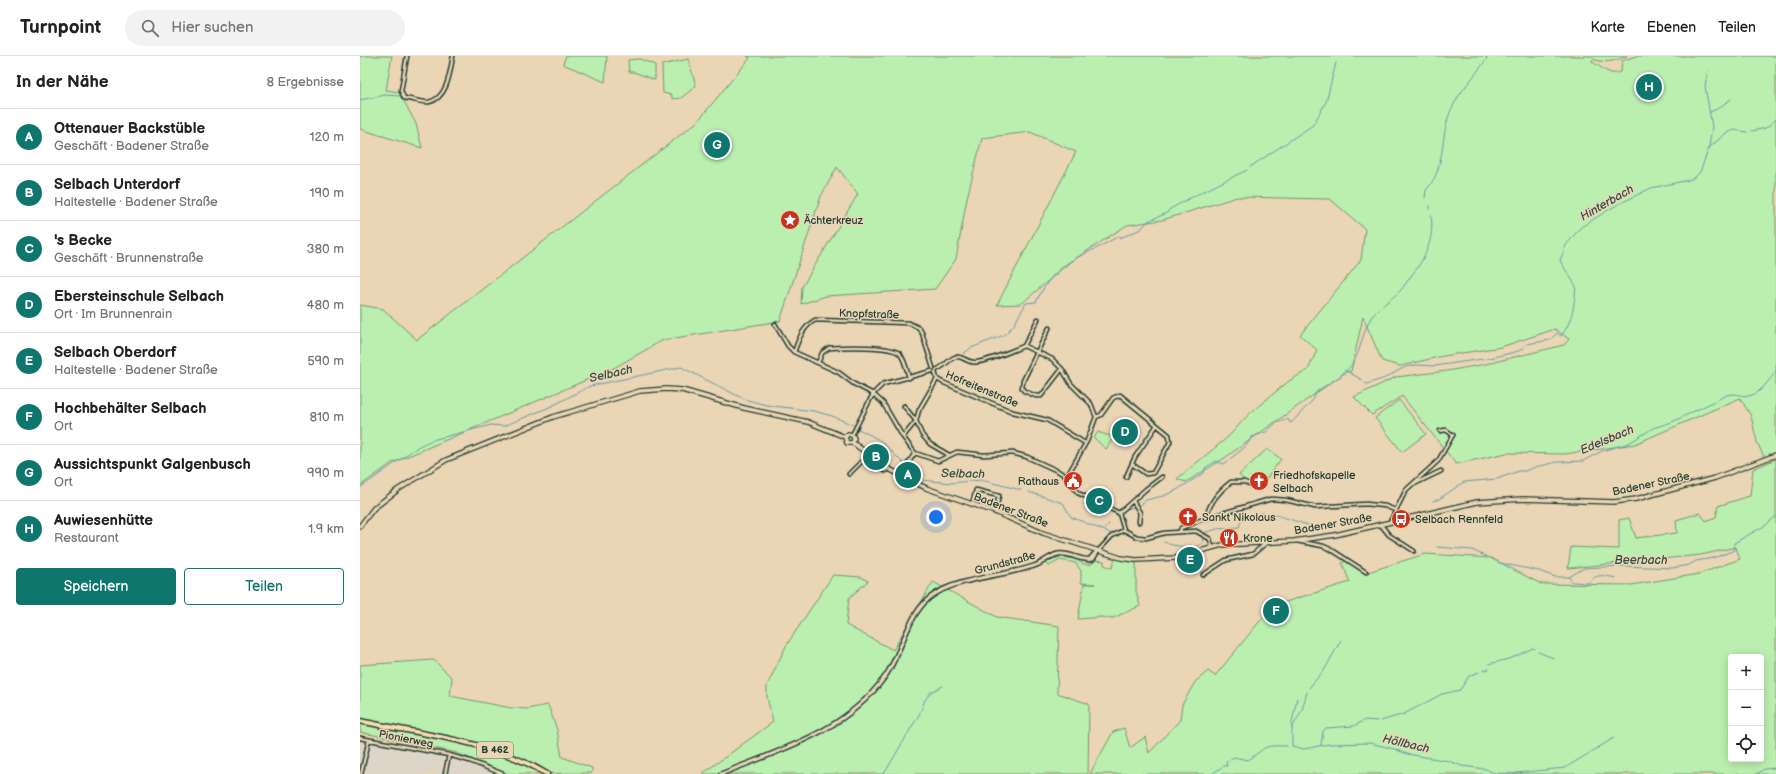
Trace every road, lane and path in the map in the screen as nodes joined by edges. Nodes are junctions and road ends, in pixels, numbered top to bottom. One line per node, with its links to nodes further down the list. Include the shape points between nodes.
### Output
1 (407, 56): 2 (street, via 401,91 404,98 425,102 431,102 438,97 448,78)
2 (453, 56)
3 (1038, 319): 6 (street)
4 (775, 324): 8 (street)
5 (1049, 328): 7 (street)
6 (1024, 346): 7 (street); 11 (street, via 990,359 973,362 955,357 943,367)
7 (1037, 351): 10 (street); 10 (street, via 1023,381 1024,392 1041,396)
8 (794, 352): 9 (street); 11 (street, Knopfstraße, via 802,330 815,320 909,323 919,328 922,333)
9 (818, 363): 12 (street, via 822,353 829,348 890,349 902,357); 14 (street)
10 (1062, 369): 16 (street, via 1070,384 1091,404)
11 (934, 370): 12 (street); 13 (street, Hofreitenstraße)
12 (909, 378): 14 (street, via 883,384)
13 (937, 378): 17 (street, Hofreitenstraße, via 919,410); 24 (street, Hofreitenstraße, via 1013,412 1047,420)
14 (873, 394): 20 (street); 22 (street, via 883,403)
15 (904, 406): 17 (street)
16 (1096, 417): 18 (street, via 1101,415 1112,398 1120,396); 24 (street)
17 (916, 421): 22 (street, Hofreitenstraße); 26 (street, via 922,435 930,444)
18 (1157, 425): 28 (street); 28 (street, via 1171,440 1153,473 1146,474)
19 (1440, 431): 37 (street, via 1446,430 1453,435 1438,461)
20 (852, 435): 21 (main road, via 848,434); 23 (main road)
21 (845, 437): 23 (main road, via 847,443); 47 (main road, via 808,422 750,410 682,390 640,391 553,417 446,460 374,508)
22 (903, 437): 25 (street)
23 (853, 443): 29 (main road, Badener Straße)
24 (1085, 443): 35 (street)
25 (915, 453): 26 (street, via 938,461); 32 (street)
26 (950, 455): 35 (street, via 957,452 984,455 1013,452 1058,471)
27 (1776, 455): 45 (main road, Badener Straße, via 1715,478 1636,499 1614,502 1497,500 1444,508)
28 (1132, 464): 33 (street)
29 (889, 469): 31 (street, via 885,471 863,460); 32 (main road, Badener Straße)
30 (1441, 471): 37 (street)
31 (849, 474)
32 (900, 475): 39 (main road, Badener Straße, via 926,488)
33 (1126, 476)
34 (1162, 477): 38 (street)
35 (1066, 478): 42 (street, via 1078,493)
36 (1254, 486): 43 (street, via 1244,482 1231,482 1217,496)
37 (1410, 486): 40 (street)
38 (1133, 501): 42 (street); 44 (street, via 1140,513)
39 (972, 504): 41 (main road, Badener Straße); 41 (street, via 976,490 999,496)
40 (1395, 510): 43 (street, via 1366,504 1315,507 1286,500 1264,501); 45 (street)
41 (995, 512): 53 (main road, Badener Straße, via 1044,533)
42 (1119, 513): 48 (street)
43 (1206, 518): 49 (street, via 1181,528)
44 (1139, 522)
45 (1390, 523): 46 (main road, Badener Straße)
46 (1381, 525): 50 (main road, Badener Straße); 54 (street, via 1389,535)
47 (360, 526)
48 (1124, 530): 49 (street, via 1137,537 1146,538); 53 (street, Grundstraße, via 1112,536)
49 (1180, 531): 52 (street, via 1204,534 1210,539)
50 (1294, 541): 51 (main road, Badener Straße); 55 (street, via 1332,550)
51 (1266, 542): 52 (main road, Badener Straße); 56 (street, via 1253,554 1226,560)
52 (1212, 547): 53 (main road, Badener Straße, via 1187,556 1165,559 1121,558)
53 (1098, 551): 65 (street, Grundstraße, via 1094,558 1089,560 1070,554 1058,554 1035,566 948,587 934,594 916,613 891,668 874,691 854,710 816,734)
54 (1414, 551)
55 (1366, 572)
56 (1203, 575)
57 (360, 721): 64 (main road, B 462, via 462,741 494,750 518,758)
58 (360, 738): 59 (street, Pionierweg)
59 (368, 740): 60 (street, Pionierweg); 61 (street)
60 (449, 756): 62 (street); 63 (street, Pionierweg)
61 (361, 774)
62 (445, 774)
63 (503, 774)
64 (547, 774)
65 (722, 774)

